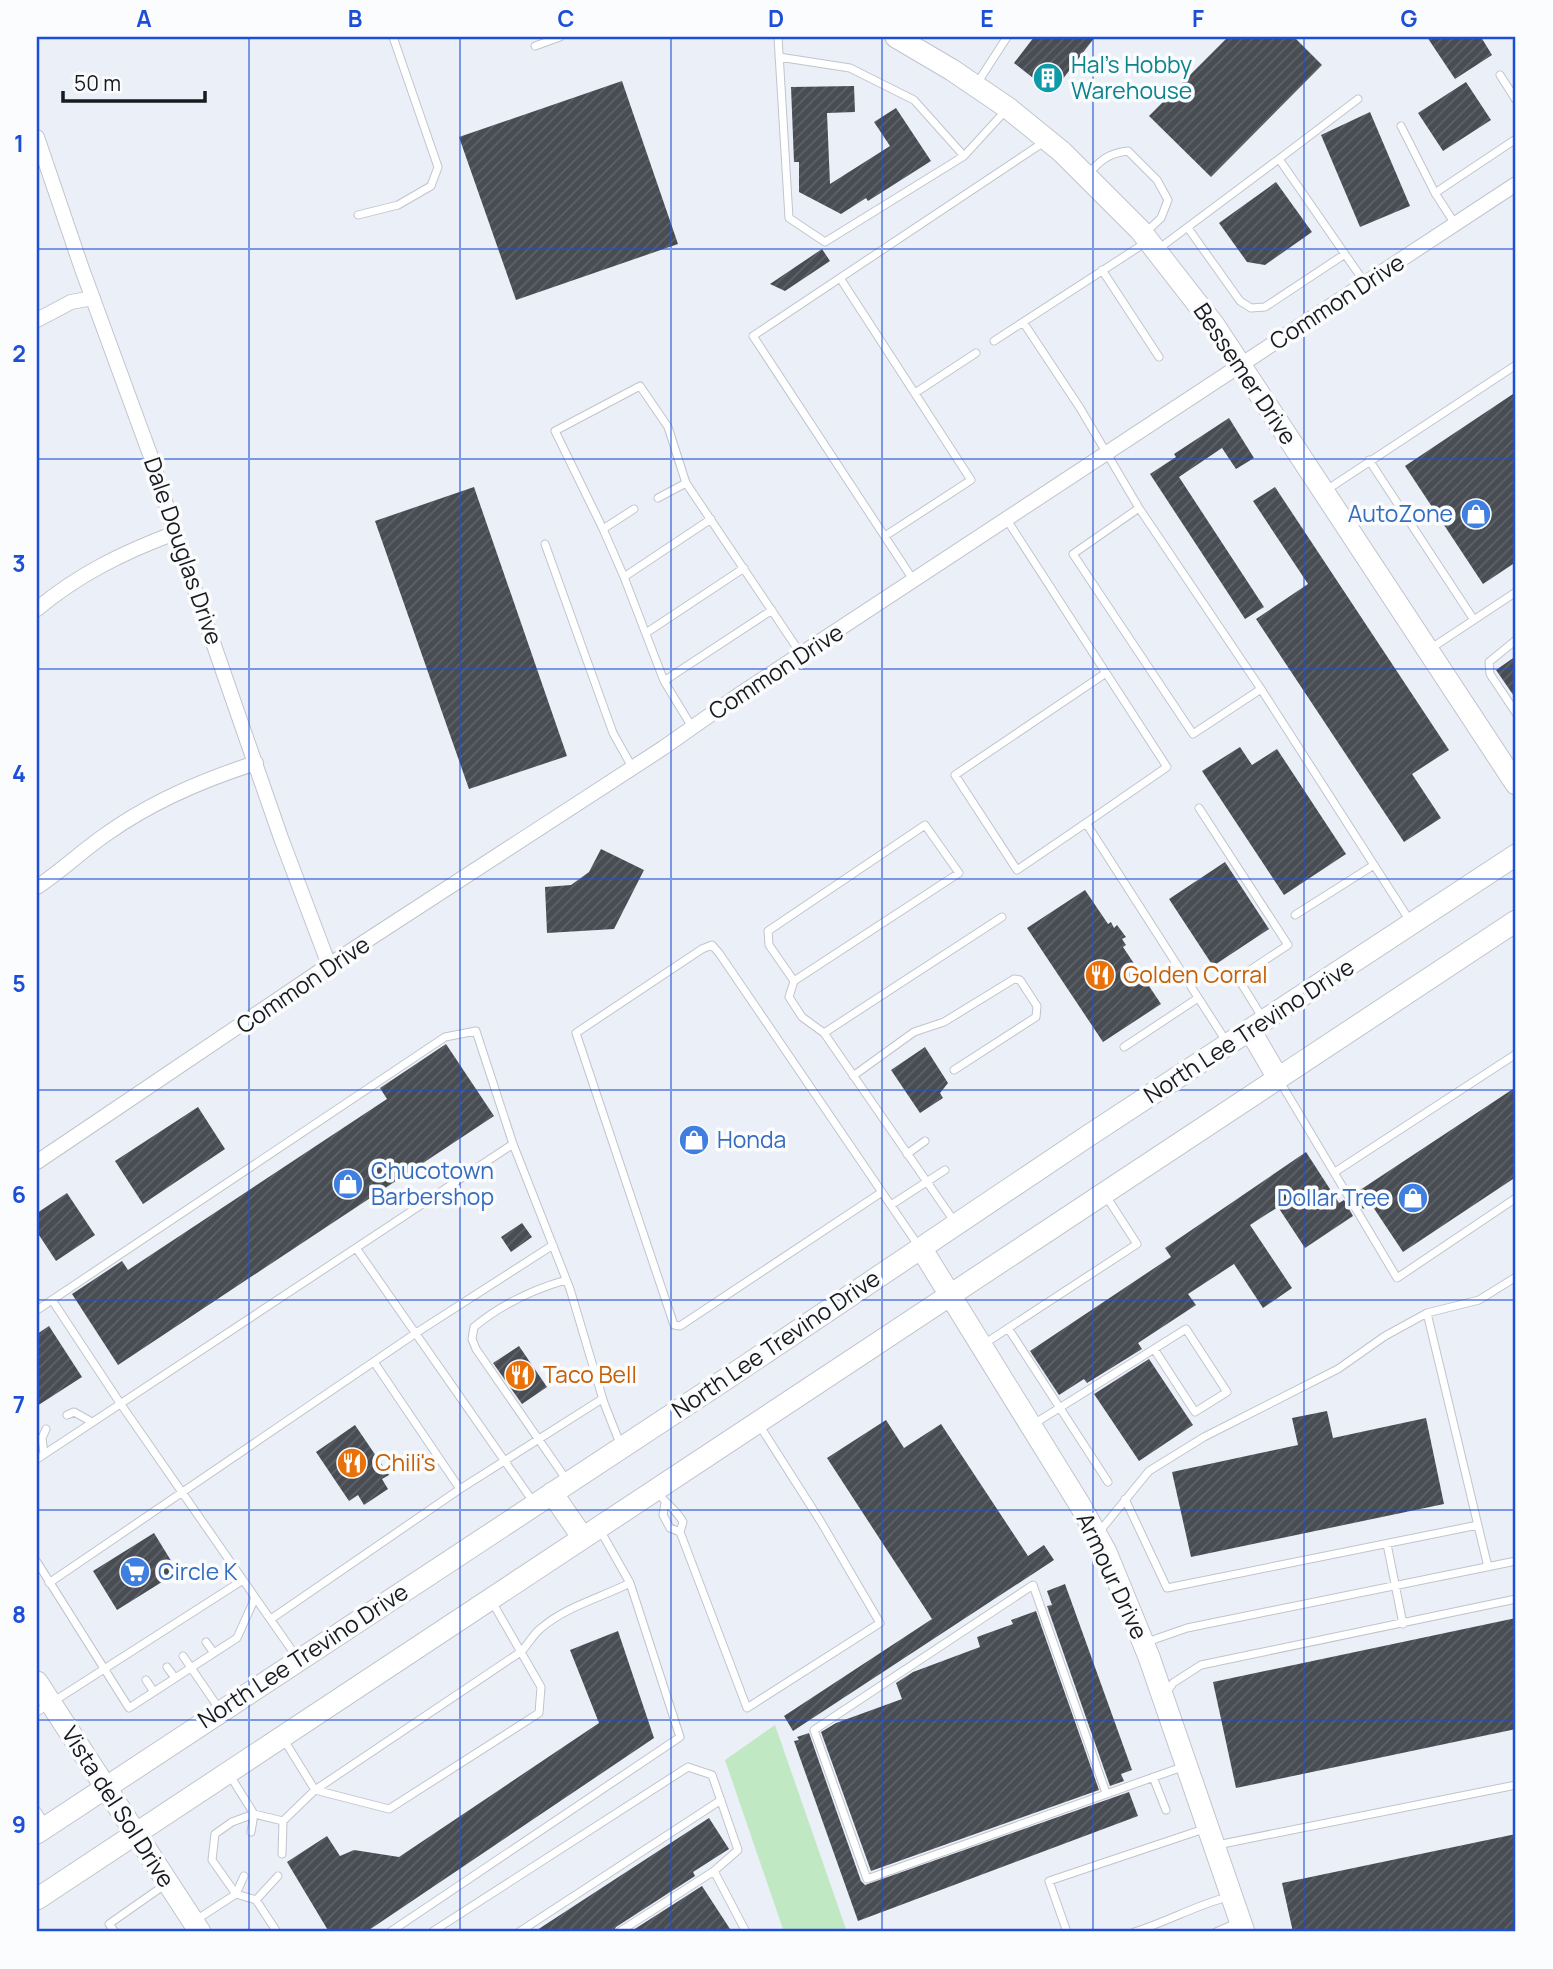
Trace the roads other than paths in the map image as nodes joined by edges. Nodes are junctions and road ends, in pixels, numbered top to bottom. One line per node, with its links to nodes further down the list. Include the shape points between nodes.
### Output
1 (393, 37): 22 (lane, via 438,167 431,186 398,205)
2 (560, 37): 6 (lane)
3 (778, 37): 7 (lane)
4 (896, 37): 9 (main road, Bessemer Drive)
5 (1007, 37): 9 (lane)
6 (535, 46)
7 (779, 57): 17 (lane, via 850,68 914,100); 17 (lane, via 789,218 825,242)
8 (1500, 75): 11 (lane)
9 (976, 86): 12 (main road, Bessemer Drive)
10 (1358, 99): 18 (lane)
11 (1516, 100)
12 (1008, 108): 16 (main road, Bessemer Drive); 17 (lane)
13 (1401, 126): 21 (lane)
14 (37, 137): 30 (street, Dale Douglas Drive)
15 (1516, 139): 21 (lane)
16 (1047, 140): 19 (main road, Bessemer Drive); 28 (lane)
17 (964, 156)
18 (1279, 159): 24 (lane); 26 (lane)
19 (1087, 176): 25 (main road, Bessemer Drive); 25 (lane, via 1112,153 1128,151 1157,180 1168,200)
20 (1516, 184): 23 (street, Common Drive)
21 (1435, 193): 23 (lane)
22 (358, 215)
23 (1455, 224): 29 (street, Common Drive)
24 (1188, 228): 25 (lane); 26 (lane, via 1240,301 1251,308 1265,307)
25 (1150, 242): 27 (lane); 36 (main road, Bessemer Drive)
26 (1345, 254): 29 (lane)
27 (1102, 270): 32 (lane); 35 (lane)
28 (840, 278): 38 (lane); 50 (lane, via 753,336)
29 (1366, 283): 36 (street, Common Drive)
30 (93, 298): 31 (street, via 71,302); 49 (street, Dale Douglas Drive)
31 (37, 320)
32 (1023, 322): 33 (lane); 39 (lane)
33 (994, 341)
34 (976, 353): 38 (lane)
35 (1159, 357)
36 (1240, 364): 39 (street, Common Drive); 42 (main road, Bessemer Drive)
37 (1516, 365): 40 (lane)
38 (915, 393): 50 (lane, via 971,480)
39 (1106, 454): 44 (lane); 47 (street, Common Drive)
40 (1369, 460): 42 (lane); 58 (lane)
41 (687, 483): 43 (lane); 46 (lane); 48 (lane, via 668,427 640,386 555,431)
42 (1324, 491): 61 (main road, Bessemer Drive)
43 (658, 498)
44 (1139, 508): 65 (lane); 65 (lane, via 1073,554 1178,712 1193,734)
45 (634, 509): 48 (lane)
46 (710, 519): 52 (lane); 53 (lane)
47 (1007, 520): 54 (street, Common Drive); 63 (lane)
48 (603, 529): 53 (lane)
49 (175, 533): 56 (street, via 87,572); 68 (street, Dale Douglas Drive)
50 (884, 537): 54 (lane)
51 (545, 544): 69 (lane, via 613,733)
52 (744, 568): 57 (lane); 59 (lane)
53 (624, 577): 59 (lane)
54 (914, 581): 62 (street, Common Drive)
55 (1515, 595): 58 (lane)
56 (37, 609)
57 (772, 610): 62 (lane); 64 (lane)
58 (1474, 620): 61 (lane)
59 (646, 633): 64 (lane)
60 (1516, 640): 66 (lane, via 1489,662 1490,674)
61 (1429, 650): 70 (main road, Bessemer Drive)
62 (802, 654): 67 (street, Common Drive)
63 (1106, 673): 72 (lane, via 1167,767); 72 (lane, via 955,775 1017,870)
64 (664, 681): 67 (lane)
65 (1261, 689): 74 (lane)
66 (1516, 713)
67 (692, 727): 69 (street, Common Drive)
68 (256, 763): 75 (street, via 159,802 103,836); 80 (street, Dale Douglas Drive)
69 (632, 767): 80 (street, Common Drive)
70 (1516, 784)
71 (1199, 808): 83 (lane, via 1288,945 1238,978)
72 (1086, 823): 82 (lane)
73 (1516, 855): 79 (main road, North Lee Trevino Drive)
74 (1374, 865): 76 (lane); 79 (lane)
75 (37, 887)
76 (1295, 915)
77 (1002, 917): 84 (lane)
78 (1516, 921): 90 (main road)
79 (1411, 923): 83 (main road, North Lee Trevino Drive)
80 (329, 965): 94 (street, Common Drive)
81 (794, 981): 81 (lane, via 769,945 768,931 925,825 959,873); 84 (lane, via 789,996 802,1017)
82 (1198, 998): 85 (lane); 86 (lane)
83 (1257, 1025): 85 (main road, North Lee Trevino Drive); 90 (main road)
84 (824, 1033): 89 (lane)
85 (1228, 1044): 102 (main road, North Lee Trevino Drive)
86 (1124, 1047)
87 (1516, 1054): 96 (lane)
88 (954, 1070): 89 (lane, via 1036,1017 1037,1006 1020,980 1014,979 944,1022 914,1032)
89 (853, 1076): 93 (lane)
90 (1278, 1078): 96 (lane); 99 (main road)
91 (925, 1141): 93 (lane)
92 (513, 1144): 103 (lane); 104 (lane); 109 (lane, via 476,1031 445,1037)
93 (907, 1154): 97 (lane)
94 (37, 1162)
95 (945, 1170): 97 (lane)
96 (1335, 1172): 100 (lane, via 1397,1278)
97 (926, 1182): 101 (lane); 102 (lane)
98 (882, 1192): 98 (lane, via 712,945 576,1033 674,1325 680,1326); 101 (lane)
99 (1104, 1193): 108 (main road); 112 (lane, via 1137,1244)
100 (1516, 1198)
101 (891, 1205): 105 (lane)
102 (956, 1225): 105 (main road, North Lee Trevino Drive)
103 (553, 1245): 107 (lane); 113 (lane)
104 (356, 1248): 113 (lane); 118 (lane)
105 (921, 1248): 108 (main road, Armour Drive); 126 (main road, North Lee Trevino Drive)
106 (1516, 1278): 111 (lane, via 1479,1300)
107 (566, 1280): 117 (lane); 125 (lane, via 514,1299 474,1327 476,1349)
108 (950, 1296): 114 (main road, Armour Drive); 122 (main road)
109 (52, 1300): 110 (lane); 118 (lane)
110 (37, 1310)
111 (1427, 1313): 135 (lane, via 1338,1369 1204,1437 1149,1471); 136 (lane)
112 (1008, 1328): 114 (lane); 119 (lane)
113 (416, 1333): 116 (lane); 129 (lane)
114 (980, 1346): 123 (main road, Armour Drive)
115 (1154, 1349): 115 (lane, via 1186,1329 1227,1392 1195,1412); 119 (lane)
116 (374, 1362): 131 (lane); 132 (lane)
117 (602, 1399): 125 (lane); 126 (lane)
118 (120, 1403): 121 (lane); 132 (lane)
119 (1060, 1407): 123 (lane); 130 (lane)
120 (66, 1415): 121 (lane, via 74,1412)
121 (92, 1422): 127 (lane)
122 (758, 1423): 134 (main road); 137 (lane, via 880,1623 747,1708)
123 (1031, 1426): 139 (main road, Armour Drive)
124 (46, 1429): 127 (lane)
125 (539, 1439): 129 (lane); 133 (lane)
126 (621, 1447): 133 (main road, North Lee Trevino Drive)
127 (44, 1454): 128 (lane)
128 (37, 1458)
129 (505, 1461): 131 (lane); 133 (lane)
130 (1108, 1482)
131 (460, 1489): 152 (lane)
132 (182, 1492): 144 (lane); 145 (lane)
133 (552, 1493): 138 (main road); 165 (main road, North Lee Trevino Drive)
134 (661, 1496): 137 (lane, via 663,1516 670,1528); 137 (lane, via 683,1522); 138 (main road)
135 (1125, 1500): 139 (lane); 140 (lane, via 1167,1588)
136 (1478, 1525): 140 (lane); 143 (lane)
137 (680, 1532)
138 (591, 1533): 146 (lane); 149 (main road)
139 (1096, 1535): 159 (main road, Armour Drive)
140 (1387, 1544): 147 (lane)
141 (1516, 1561): 143 (lane)
142 (37, 1562): 145 (lane)
143 (1488, 1567): 147 (lane)
144 (243, 1580): 148 (lane); 151 (lane)
145 (49, 1583): 169 (lane)
146 (630, 1583): 161 (lane, via 572,1608 539,1629); 206 (lane, via 680,1737)
147 (1395, 1586): 154 (lane); 159 (lane, via 1187,1629)
148 (256, 1598): 152 (lane); 162 (lane, via 237,1639)
149 (491, 1599): 161 (lane); 177 (main road)
150 (1516, 1599): 154 (lane)
151 (188, 1616): 153 (lane); 155 (lane)
152 (271, 1619): 165 (lane)
153 (194, 1624)
154 (1403, 1624): 174 (lane, via 1201,1665 1173,1683)
155 (166, 1630): 156 (lane); 157 (lane)
156 (172, 1639)
157 (149, 1641): 160 (lane); 163 (lane)
158 (206, 1642): 162 (lane)
159 (1143, 1643): 174 (main road, Armour Drive)
160 (155, 1650)
161 (522, 1651): 183 (lane); 183 (lane, via 541,1687 539,1713 389,1809)
162 (214, 1653): 168 (lane)
163 (128, 1655): 166 (lane); 169 (lane)
164 (183, 1656): 168 (lane)
165 (298, 1659): 176 (main road, North Lee Trevino Drive)
166 (134, 1664)
167 (167, 1667): 170 (lane)
168 (191, 1668): 170 (lane); 176 (lane)
169 (104, 1671): 173 (lane, via 129,1707); 175 (lane)
170 (175, 1678): 173 (lane)
171 (146, 1680): 173 (lane)
172 (37, 1682): 175 (main road, Vista del Sol Drive)
173 (153, 1692)
174 (1163, 1699): 178 (main road, Armour Drive)
175 (43, 1708): 181 (main road, Vista del Sol Drive)
176 (220, 1710): 181 (main road, North Lee Trevino Drive)
177 (282, 1738): 179 (main road); 183 (lane)
178 (1185, 1766): 180 (lane); 192 (main road, Armour Drive)
179 (229, 1773): 187 (lane); 191 (main road)
180 (1153, 1777): 184 (lane); 186 (lane)
181 (106, 1786): 189 (main road, North Lee Trevino Drive); 191 (main road, Vista del Sol Drive)
182 (1516, 1786): 192 (lane)
183 (315, 1790): 188 (lane)
184 (1106, 1793): 184 (lane, via 867,1879 814,1730 1033,1585)
185 (721, 1800): 194 (lane, via 738,1850); 207 (lane, via 712,1775 688,1767); 208 (lane)
186 (1166, 1810)
187 (254, 1814): 188 (lane); 190 (lane); 198 (lane, via 215,1833 212,1860)
188 (283, 1821): 193 (lane)
189 (40, 1823)
190 (251, 1832)
191 (135, 1833): 197 (main road, Vista del Sol Drive); 200 (main road)
192 (1210, 1837): 199 (main road, Armour Drive); 211 (lane, via 1049,1881)
193 (282, 1854)
194 (714, 1871): 209 (lane); 210 (lane)
195 (244, 1876): 198 (lane)
196 (278, 1876): 201 (lane)
197 (167, 1883): 202 (main road, Vista del Sol Drive); 204 (lane, via 109,1924)
198 (236, 1894): 201 (lane); 202 (lane)
199 (1231, 1896): 203 (main road, Armour Drive); 212 (lane)
200 (37, 1899)
201 (256, 1900): 205 (lane)
202 (196, 1927)
203 (1242, 1927): 213 (lane)
204 (115, 1932)
205 (277, 1932)
206 (390, 1932)
207 (432, 1932)
208 (519, 1932)
209 (620, 1932)
210 (746, 1932)
211 (1067, 1932)
212 (1134, 1932)
213 (1216, 1932)

